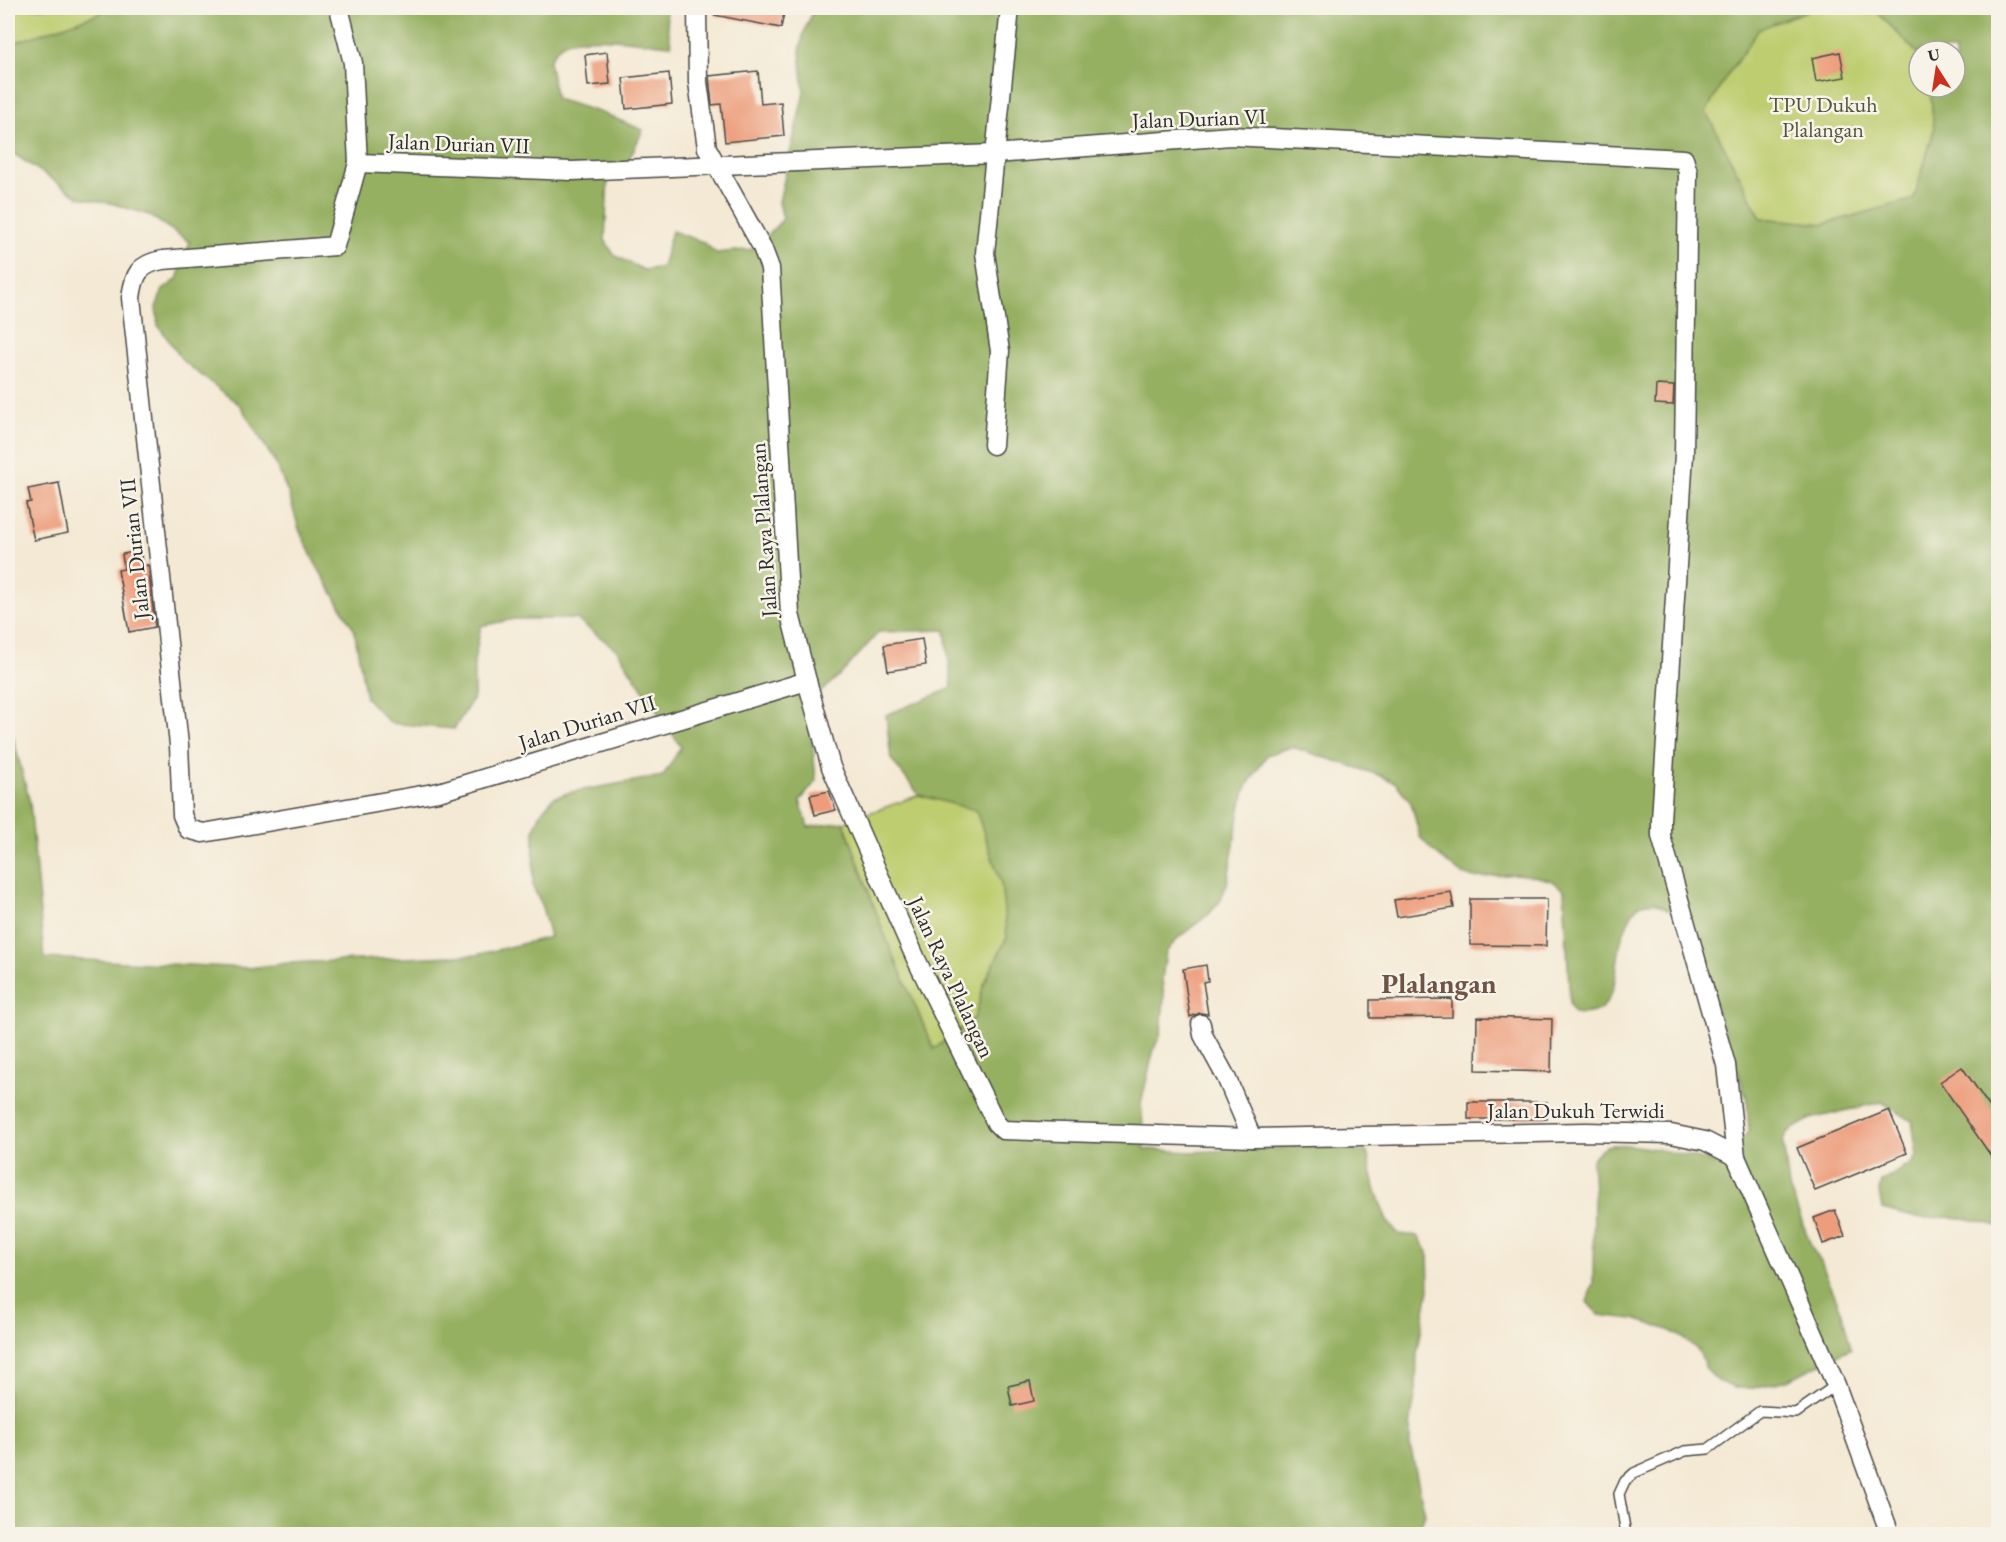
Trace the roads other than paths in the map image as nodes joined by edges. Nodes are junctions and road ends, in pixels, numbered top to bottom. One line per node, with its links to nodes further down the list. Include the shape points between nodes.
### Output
1 (339, 8): 5 (street, via 353,63)
2 (697, 8): 6 (street, Jalan Raya Plalangan, via 698,82 707,148)
3 (1010, 8): 4 (street)
4 (994, 154): 6 (street, Jalan Durian VI); 7 (street, via 985,253 1000,351); 12 (street, Jalan Durian VI, via 1232,136 1684,159 1688,172 1684,454 1660,820 1661,836 1726,1065)
5 (358, 162): 6 (street, Jalan Durian VII, via 572,171); 8 (street, Jalan Durian VII, via 334,248 150,262 139,270 133,284 131,298 179,746 182,815 188,829 203,833 439,792)
6 (716, 165): 8 (street, Jalan Raya Plalangan, via 770,268 790,614)
7 (993, 445)
8 (807, 681): 10 (street, Jalan Raya Plalangan, via 831,767 865,846 990,1114)
9 (1202, 1024): 11 (street, via 1203,1035)
10 (1003, 1130): 11 (street, Jalan Dukuh Terwidi)
11 (1252, 1138): 12 (street, Jalan Dukuh Terwidi, via 1671,1134 1705,1142)
12 (1736, 1157): 13 (street)
13 (1836, 1385): 14 (lane, via 1796,1413 1760,1411 1708,1449 1685,1451 1634,1473 1619,1494); 15 (street)
14 (1626, 1534)
15 (1890, 1534)

